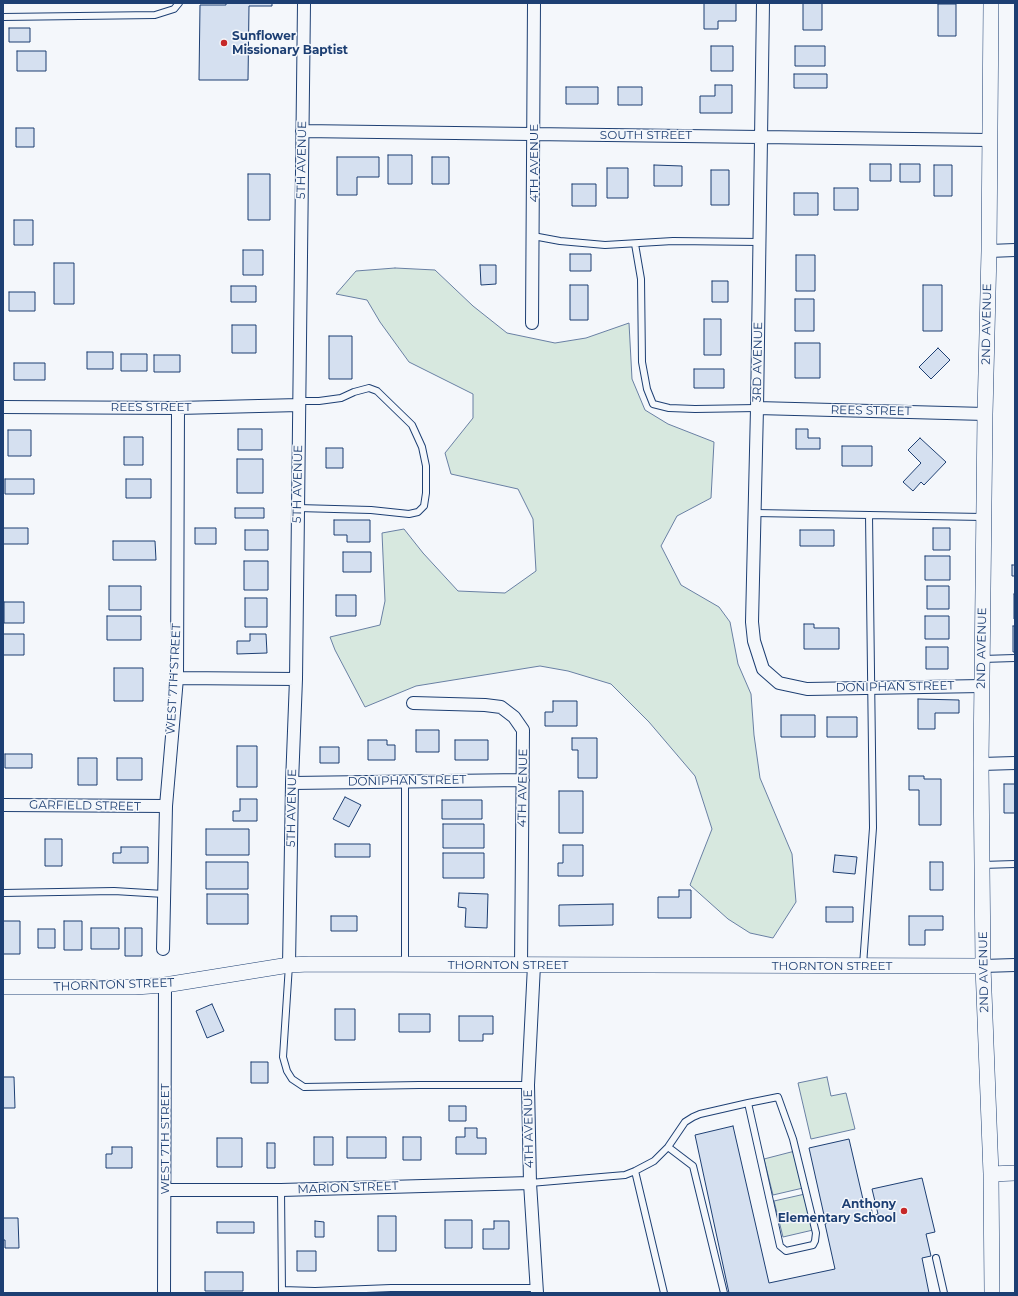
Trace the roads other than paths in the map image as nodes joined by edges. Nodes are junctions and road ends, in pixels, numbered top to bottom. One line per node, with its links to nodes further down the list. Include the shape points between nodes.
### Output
1 (179, 3): 6 (lane, via 174,9 155,15)
2 (304, 3): 7 (street, 5TH AVENUE)
3 (534, 3): 8 (street, 4TH AVENUE)
4 (762, 3): 9 (street, 3RD AVENUE)
5 (991, 3): 10 (street, 2ND AVENUE)
6 (3, 17)
7 (302, 131): 8 (street, SOUTH STREET); 17 (street, 5TH AVENUE)
8 (534, 135): 9 (street, SOUTH STREET); 11 (street, 4TH AVENUE)
9 (761, 136): 10 (street, SOUTH STREET); 12 (street, 3RD AVENUE)
10 (989, 140): 14 (street, 2ND AVENUE)
11 (533, 236): 13 (lane, via 605,245); 16 (street, 4TH AVENUE)
12 (760, 242): 13 (lane, via 673,241); 20 (street, 3RD AVENUE)
13 (634, 244): 20 (lane, via 640,279 642,362 647,389 653,404 688,409)
14 (989, 250): 15 (street); 21 (street, 2ND AVENUE)
15 (1015, 250)
16 (532, 323)
17 (299, 403): 19 (street, REES STREET); 22 (street, 5TH AVENUE); 22 (lane, via 341,398 369,388 377,391 412,425 422,447 426,466 426,493 424,506 418,512 408,514)
18 (3, 407): 19 (street, REES STREET)
19 (178, 408): 28 (street, WEST 7TH STREET)
20 (757, 408): 21 (street, REES STREET); 23 (street, 3RD AVENUE)
21 (985, 414): 25 (street, 2ND AVENUE)
22 (298, 508): 29 (street, 5TH AVENUE)
23 (755, 513): 24 (lane); 32 (street, 3RD AVENUE, via 752,622 756,648 763,669 779,683)
24 (869, 515): 25 (lane); 31 (lane)
25 (984, 517): 26 (street, 2ND AVENUE)
26 (982, 658): 27 (lane); 30 (street, 2ND AVENUE)
27 (1015, 658)
28 (177, 678): 29 (street); 40 (street, WEST 7TH STREET)
29 (296, 679): 38 (street, 5TH AVENUE)
30 (982, 686): 31 (street, DONIPHAN STREET); 35 (street, 2ND AVENUE)
31 (872, 688): 32 (street, DONIPHAN STREET); 50 (lane, via 873,828)
32 (807, 689)
33 (413, 703): 36 (street, 4TH AVENUE, via 501,707 514,717 523,730)
34 (1015, 763): 35 (street)
35 (981, 764): 42 (street, 2ND AVENUE)
36 (523, 780): 37 (street, DONIPHAN STREET); 48 (street, 4TH AVENUE)
37 (405, 781): 38 (street, DONIPHAN STREET); 47 (lane)
38 (292, 783): 46 (street, 5TH AVENUE)
39 (3, 805): 40 (street, GARFIELD STREET)
40 (166, 806): 44 (street, WEST 7TH STREET)
41 (1015, 864): 42 (lane)
42 (982, 865): 51 (street, 2ND AVENUE)
43 (3, 893): 44 (lane, via 114,891)
44 (164, 894): 45 (street, WEST 7TH STREET)
45 (163, 949)
46 (288, 965): 47 (street, THORNTON STREET); 52 (street, THORNTON STREET); 54 (lane, via 283,1057 292,1079 304,1087)
47 (405, 965): 48 (street, THORNTON STREET)
48 (528, 965): 50 (street, THORNTON STREET); 54 (street, 4TH AVENUE)
49 (1015, 965): 51 (street, THORNTON STREET)
50 (863, 966): 51 (street, THORNTON STREET)
51 (983, 966): 59 (street, 2ND AVENUE)
52 (165, 985): 53 (street, THORNTON STREET); 61 (street, WEST 7TH STREET)
53 (3, 987)
54 (528, 1085): 60 (street, 4TH AVENUE)
55 (748, 1103): 55 (lane, via 778,1097 793,1139 816,1233 813,1245 786,1251 780,1246); 56 (lane, via 693,1117 679,1128)
56 (668, 1147): 57 (lane, via 654,1161); 68 (lane, via 693,1166)
57 (635, 1171): 60 (lane, via 625,1175); 67 (lane)
58 (1015, 1173): 59 (street)
59 (991, 1174): 70 (street, 2ND AVENUE)
60 (530, 1183): 62 (street, MARION STREET); 65 (street, 4TH AVENUE)
61 (165, 1190): 62 (street, MARION STREET); 66 (street, WEST 7TH STREET)
62 (281, 1190): 64 (lane)
63 (936, 1258): 69 (lane)
64 (282, 1291): 65 (lane, via 391,1288)
65 (538, 1291)
66 (164, 1293)
67 (664, 1293)
68 (724, 1293)
69 (944, 1293)
70 (992, 1293)

